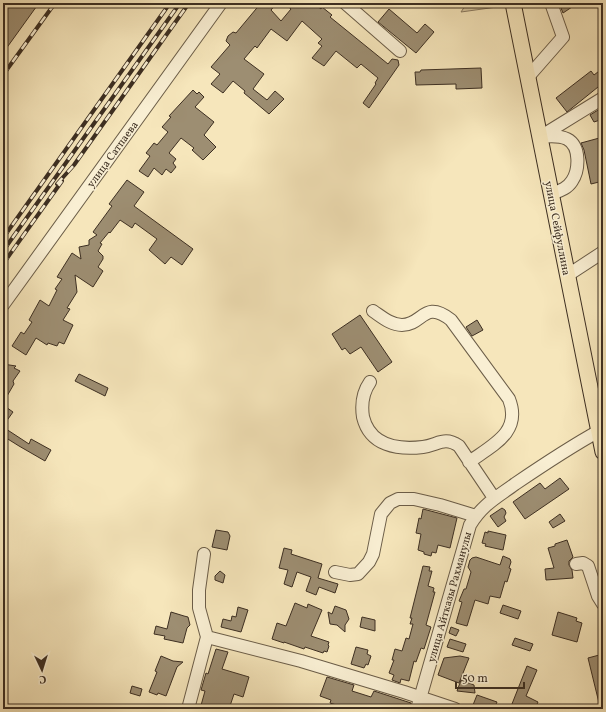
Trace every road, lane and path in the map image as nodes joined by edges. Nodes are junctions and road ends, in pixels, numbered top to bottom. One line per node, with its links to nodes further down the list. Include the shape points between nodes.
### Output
1 (221, 3): 12 (street, улица Сатпаева)
2 (345, 3): 5 (street)
3 (513, 3): 6 (main road, улица Сейфуллина)
4 (551, 3): 6 (street, via 563,38)
5 (400, 51)
6 (528, 77): 8 (main road, улица Сейфуллина)
7 (603, 98): 8 (street)
8 (540, 137): 9 (main road, улица Сейфуллина); 9 (street, via 553,136 568,140 576,152 577,172 572,182)
9 (551, 194): 11 (main road, улица Сейфуллина)
10 (603, 252): 11 (street)
11 (568, 275): 15 (main road, улица Сейфуллина)
12 (3, 304)
13 (373, 311): 17 (street, via 389,322 403,325 430,312 444,315 451,320 509,399 513,409 509,428 502,438)
14 (370, 382): 17 (street, via 364,391 362,412 369,431 376,440 383,444 411,447 440,441 453,442)
15 (599, 431): 16 (main road, улица Сейфуллина); 18 (street, улица Айтказы Рахманулы, via 540,466)
16 (603, 452)
17 (470, 462): 18 (street)
18 (494, 498): 19 (street, улица Айтказы Рахманулы)
19 (476, 516): 22 (street, via 421,501 398,499 385,507 381,514 373,554 358,574); 25 (street, улица Айтказы Рахманулы, via 470,525)
20 (204, 554): 24 (street, via 199,590 200,608)
21 (576, 564): 23 (street, via 588,566)
22 (335, 572)
23 (603, 604)
24 (207, 637): 25 (street, via 301,661 404,692); 26 (street)
25 (419, 704): 27 (street)
26 (188, 709)
27 (455, 709)

